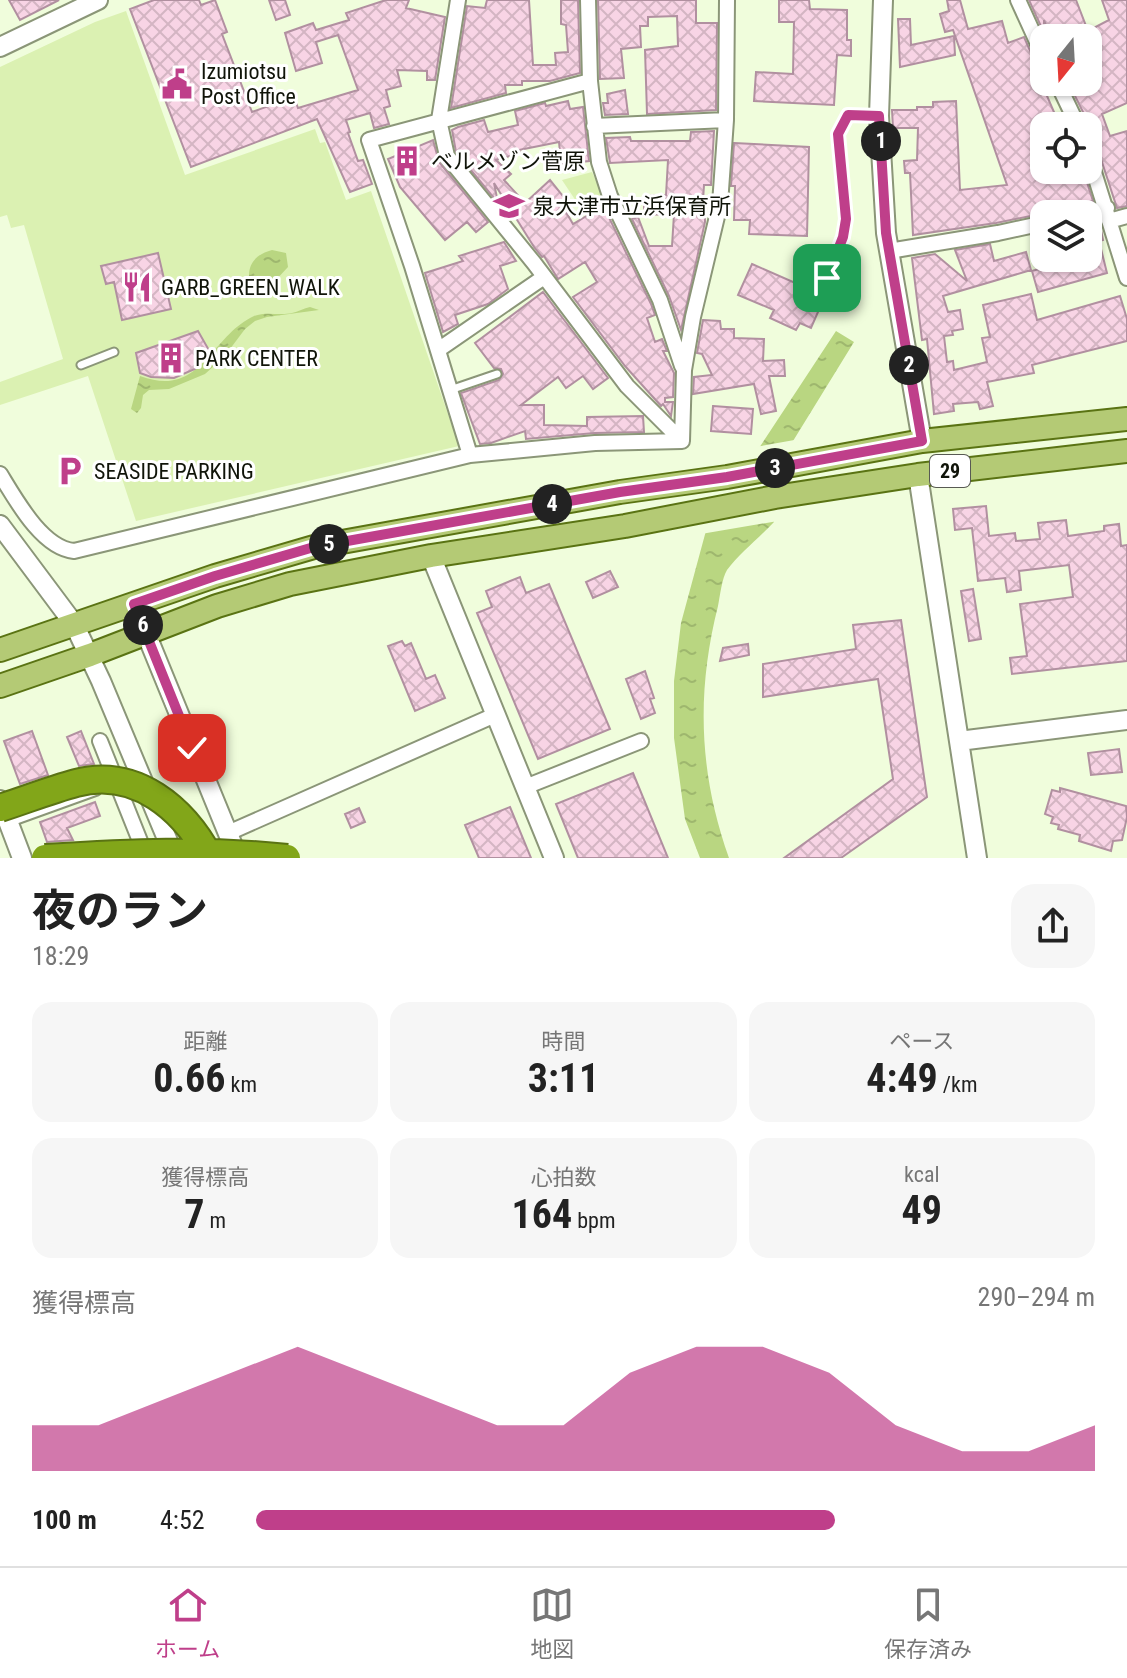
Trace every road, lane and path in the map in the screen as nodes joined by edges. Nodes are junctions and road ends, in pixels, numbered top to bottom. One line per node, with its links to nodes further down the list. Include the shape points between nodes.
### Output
1 (458, 0): 11 (street)
2 (588, 0): 9 (street)
3 (727, 0): 12 (street)
4 (883, 0): 10 (street)
5 (1018, 0): 7 (street)
6 (95, 1): 8 (street)
7 (1030, 26)
8 (0, 47)
9 (590, 81): 11 (street); 13 (street)
10 (879, 116): 19 (street); 21 (lane, via 848,115 838,134 846,219)
11 (439, 120): 20 (street, via 447,156); 23 (street, via 369,140)
12 (726, 120): 13 (street); 26 (street, via 720,204)
13 (594, 126): 26 (street, via 610,196 660,300)
14 (1098, 184): 16 (street)
15 (1102, 215): 16 (street)
16 (1108, 215): 17 (street); 22 (street)
17 (1127, 216)
18 (1030, 226): 19 (street)
19 (889, 251): 31 (street)
20 (544, 277): 23 (street); 30 (street, via 627,386)
21 (827, 278)
22 (1127, 278)
23 (438, 350): 28 (street)
24 (114, 352): 25 (lane)
25 (81, 365)
26 (684, 370): 30 (street)
27 (497, 374): 28 (lane)
28 (450, 390): 33 (street)
29 (1127, 419): 31 (main road, 29)
30 (682, 441): 33 (street)
31 (922, 441): 38 (main road, 29, via 314,547)
32 (1127, 451): 35 (main road, 29)
33 (470, 455): 34 (street, via 74,551 51,543)
34 (0, 474)
35 (918, 475): 37 (main road, 29); 48 (street)
36 (0, 525): 39 (street)
37 (431, 556): 40 (main road, 29, via 290,584); 44 (street)
38 (134, 604): 39 (main road, 29); 40 (street)
39 (74, 624): 41 (main road, 29); 42 (street)
40 (146, 632): 42 (main road, 29); 54 (street)
41 (0, 650)
42 (90, 655): 43 (main road, 29); 49 (street)
43 (0, 686)
44 (495, 715): 51 (street); 54 (street)
45 (1127, 720): 48 (street)
46 (100, 741): 50 (street)
47 (641, 741): 51 (street)
48 (959, 741): 63 (street)
49 (141, 776): 50 (lane); 58 (street)
50 (117, 784): 53 (lane); 57 (street)
51 (525, 787): 62 (street)
52 (0, 800): 53 (street)
53 (4, 815): 55 (street); 59 (highway, bridge, via 77,783 120,782 151,793 177,811)
54 (228, 833): 60 (street)
55 (22, 858)
56 (45, 858): 61 (highway, bridge, via 198,852)
57 (147, 858)
58 (175, 858)
59 (210, 858)
60 (238, 858)
61 (287, 858)
62 (554, 858)
63 (977, 858)

